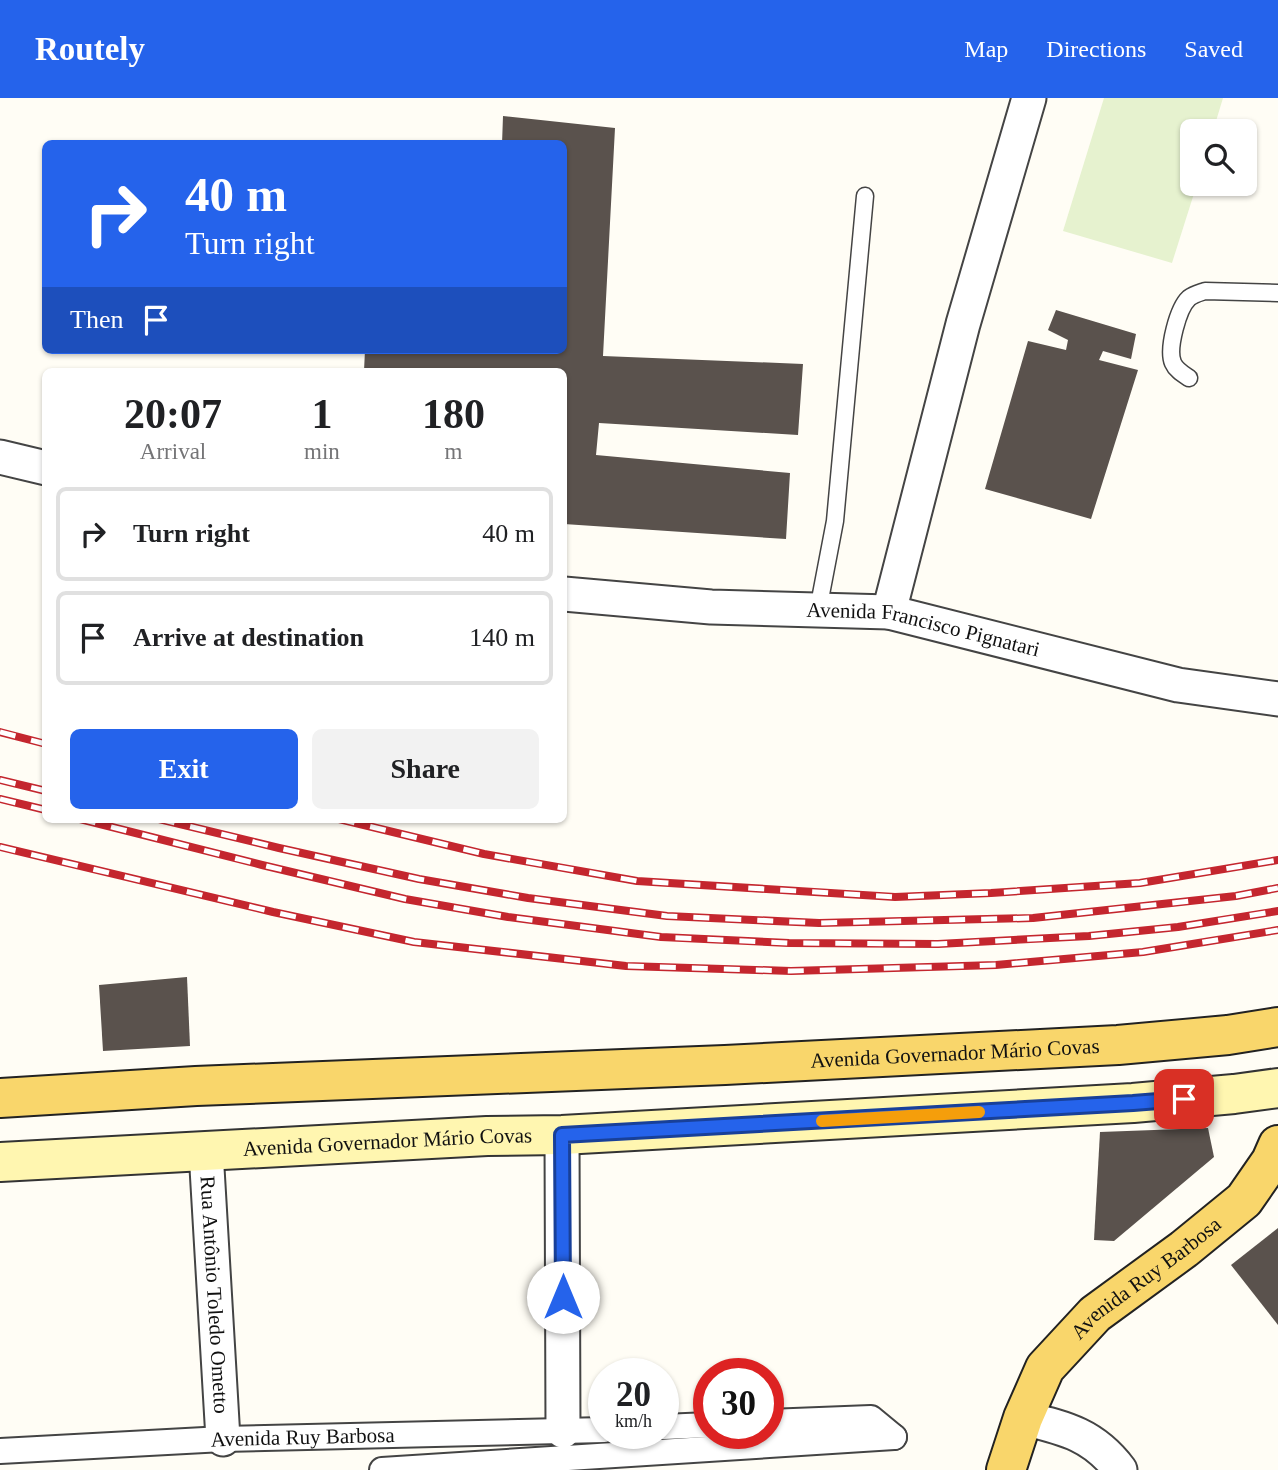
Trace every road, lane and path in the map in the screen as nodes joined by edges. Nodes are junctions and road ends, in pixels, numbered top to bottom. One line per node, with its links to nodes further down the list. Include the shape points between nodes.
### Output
1 (1029, 98): 9 (street, via 962,324)
2 (865, 196): 8 (lane, via 835,520)
3 (1278, 293): 4 (lane, via 1205,291 1189,299 1170,344 1171,360)
4 (1189, 378)
5 (0, 457): 6 (street)
6 (42, 467)
7 (567, 594): 8 (street, Avenida Francisco Pignatari, via 711,607)
8 (818, 610): 9 (street, Avenida Francisco Pignatari)
9 (889, 612): 10 (street, Avenida Francisco Pignatari, via 1178,685)
10 (1278, 699)
11 (1278, 1027): 13 (main road, Avenida Governador Mário Covas, via 1078,1047)
12 (1278, 1088): 14 (main road, Avenida Governador Mário Covas, via 1133,1103)
13 (0, 1098)
14 (562, 1135): 16 (main road, Avenida Governador Mário Covas); 23 (street)
15 (1278, 1145): 19 (main road, Avenida Ruy Barbosa)
16 (206, 1151): 17 (main road, Avenida Governador Mário Covas); 24 (street, Rua Antônio Toledo Ometto)
17 (0, 1162)
18 (1278, 1184): 19 (main road)
19 (1244, 1200): 20 (main road, Avenida Ruy Barbosa, via 1095,1314 1045,1368)
20 (1023, 1418): 29 (main road, Avenida Ruy Barbosa); 30 (street, via 1075,1432)
21 (784, 1421): 25 (street, Avenida Ruy Barbosa, via 871,1418 894,1437)
22 (588, 1431): 23 (street, Avenida Ruy Barbosa)
23 (564, 1432): 24 (street, Avenida Ruy Barbosa)
24 (223, 1439): 27 (street, Avenida Ruy Barbosa)
25 (784, 1444)
26 (708, 1449): 28 (street, Avenida Ruy Barbosa)
27 (0, 1451)
28 (382, 1470)
29 (1006, 1470)
30 (1120, 1470)

